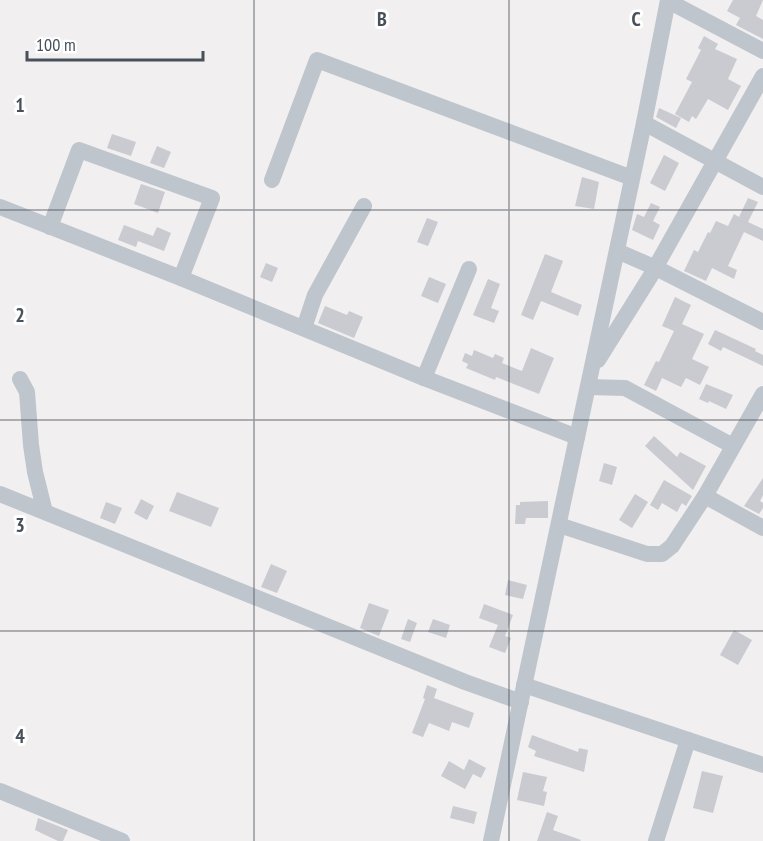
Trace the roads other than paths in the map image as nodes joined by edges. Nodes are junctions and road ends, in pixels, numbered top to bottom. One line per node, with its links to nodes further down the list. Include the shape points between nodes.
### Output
1 (668, 0): 2 (street); 4 (street)
2 (763, 51)
3 (763, 76): 5 (street)
4 (644, 123): 5 (street); 6 (street)
5 (715, 161): 8 (street); 13 (street)
6 (632, 178): 7 (street, via 317,60); 12 (street)
7 (272, 180)
8 (763, 187)
9 (364, 206): 17 (street, via 315,295)
10 (0, 207): 11 (street)
11 (50, 227): 15 (street); 15 (street, via 79,150 212,198)
12 (617, 251): 13 (street); 20 (street)
13 (656, 268): 16 (street); 20 (street)
14 (469, 269): 18 (street)
15 (181, 278): 17 (street)
16 (763, 322)
17 (304, 328): 18 (street)
18 (424, 378): 22 (street)
19 (20, 379): 26 (street, via 27,392 35,472)
20 (590, 379): 22 (street); 23 (street, via 625,388)
21 (763, 394): 23 (street)
22 (577, 437): 27 (street)
23 (733, 446): 25 (street)
24 (0, 494): 26 (street)
25 (705, 496): 27 (street, via 672,546 662,554 647,554); 28 (street)
26 (45, 512): 30 (street)
27 (559, 525): 29 (street)
28 (763, 528)
29 (524, 685): 30 (street); 31 (street)
30 (521, 702): 35 (street)
31 (688, 740): 32 (street); 36 (street)
32 (763, 765)
33 (0, 792): 34 (street)
34 (122, 841)
35 (491, 841)
36 (656, 841)

